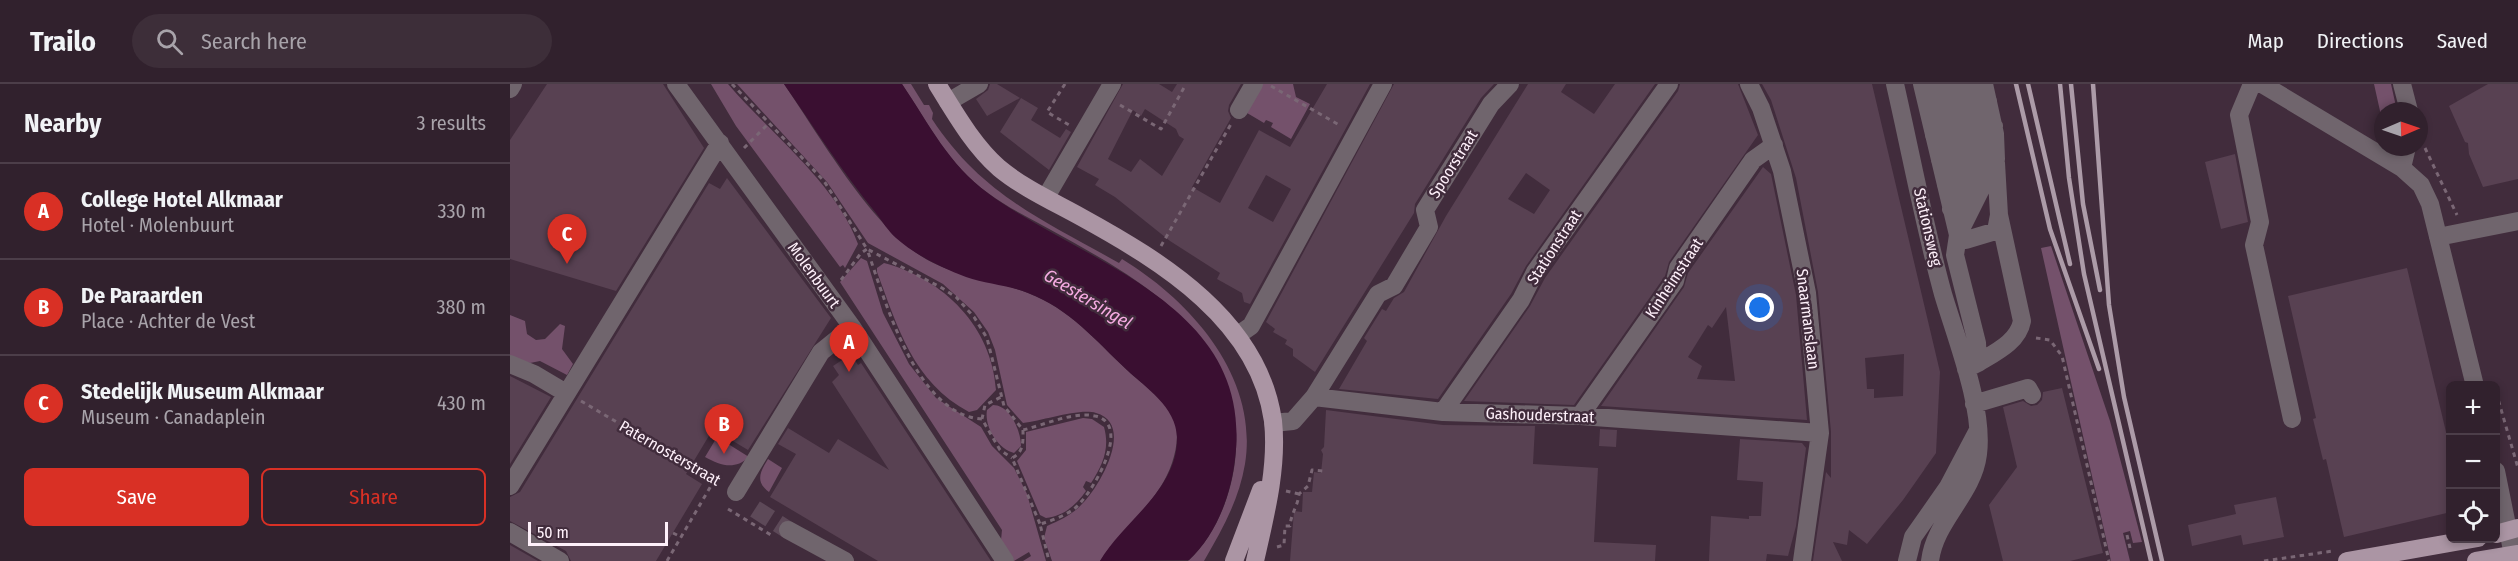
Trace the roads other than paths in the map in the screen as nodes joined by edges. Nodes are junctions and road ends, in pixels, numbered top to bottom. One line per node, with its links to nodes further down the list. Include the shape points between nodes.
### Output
1 (513, 84): 18 (street)
2 (676, 84): 27 (street, Molenbuurt)
3 (937, 84): 21 (main road)
4 (979, 84): 21 (street)
5 (1254, 84): 24 (street)
6 (1383, 84): 41 (street, via 1251,326)
7 (1510, 84): 47 (street, Spoorstraat, via 1491,104 1425,210 1429,227 1394,286 1378,294)
8 (1669, 84): 49 (street, Stationstraat, via 1535,272 1521,300)
9 (1749, 84): 28 (street, Snaarmanslaan)
10 (1895, 84): 43 (street, Stationsweg, via 1943,294)
11 (1922, 84): 23 (street, Stationsweg)
12 (1940, 84): 23 (street)
13 (1959, 84): 26 (street)
14 (1978, 84): 31 (street)
15 (2252, 84): 51 (street, via 2239,116 2260,222 2254,246)
16 (2262, 84): 32 (street)
17 (2402, 84): 22 (street)
18 (510, 89)
19 (1109, 90): 34 (street)
20 (1986, 92): 25 (street, Stationsweg); 33 (street, Stationsweg)
21 (948, 102): 34 (main road, via 974,140 1000,168)
22 (2407, 102)
23 (1928, 109): 26 (street, Stationsweg)
24 (1239, 110)
25 (1995, 130): 30 (street, Stationsweg); 35 (street, Stationsweg)
26 (1934, 135): 31 (street, Stationsweg)
27 (720, 143): 40 (street, Molenbuurt); 45 (street)
28 (1774, 145): 50 (street, Kinheimstraat, via 1753,160 1678,268 1675,281); 54 (street, Snaarmanslaan, via 1807,293)
29 (2405, 156): 32 (street)
30 (1996, 159): 37 (street, Stationsweg); 38 (street, Stationsweg)
31 (1940, 160): 33 (street, Stationsweg)
32 (2402, 168): 39 (street, via 2417,179 2426,193)
33 (1946, 185): 35 (street, Stationsweg)
34 (1046, 197): 41 (main road, via 1152,260 1214,309)
35 (1951, 209): 38 (street, Stationsweg)
36 (2518, 221): 39 (street)
37 (2000, 230): 38 (street, Stationsweg, via 1966,240); 43 (street, Stationsweg, via 2022,321 2020,331)
38 (1958, 235): 43 (street, Stationsweg, via 1955,255 1977,343)
39 (2438, 237): 44 (street)
40 (852, 327): 58 (street, via 820,352); 67 (street, Molenbuurt)
41 (1238, 334): 52 (main road, via 1262,377)
42 (510, 364): 45 (street)
43 (1972, 366): 48 (street, Stationsweg)
44 (2474, 381)
45 (566, 393): 56 (street)
46 (2032, 395): 48 (street, via 2028,388)
47 (1314, 397): 49 (street, Gashouderstraat); 52 (street, via 1293,422)
48 (1974, 404): 53 (street, Stationsweg)
49 (1443, 412): 50 (street, Gashouderstraat)
50 (1580, 416): 54 (street, Gashouderstraat)
51 (2292, 419)
52 (1273, 423): 55 (main road)
53 (1977, 432): 71 (street, via 1948,488 1913,537); 72 (street, Stationsweg, via 1979,452 1975,468 1937,534)
54 (1820, 433): 70 (street, Snaarmanslaan)
55 (1271, 466): 68 (main road); 69 (main road)
56 (510, 486)
57 (2500, 488): 59 (street)
58 (736, 492)
59 (2510, 531): 64 (street)
60 (510, 532): 65 (street)
61 (780, 533): 63 (street)
62 (2450, 543): 73 (main road)
63 (811, 553): 66 (street)
64 (2515, 554): 74 (main road)
65 (560, 561)
66 (845, 561)
67 (1005, 561)
68 (1234, 561)
69 (1255, 561)
70 (1802, 561)
71 (1907, 561)
72 (1930, 561)
73 (2347, 561)
74 (2476, 561)

